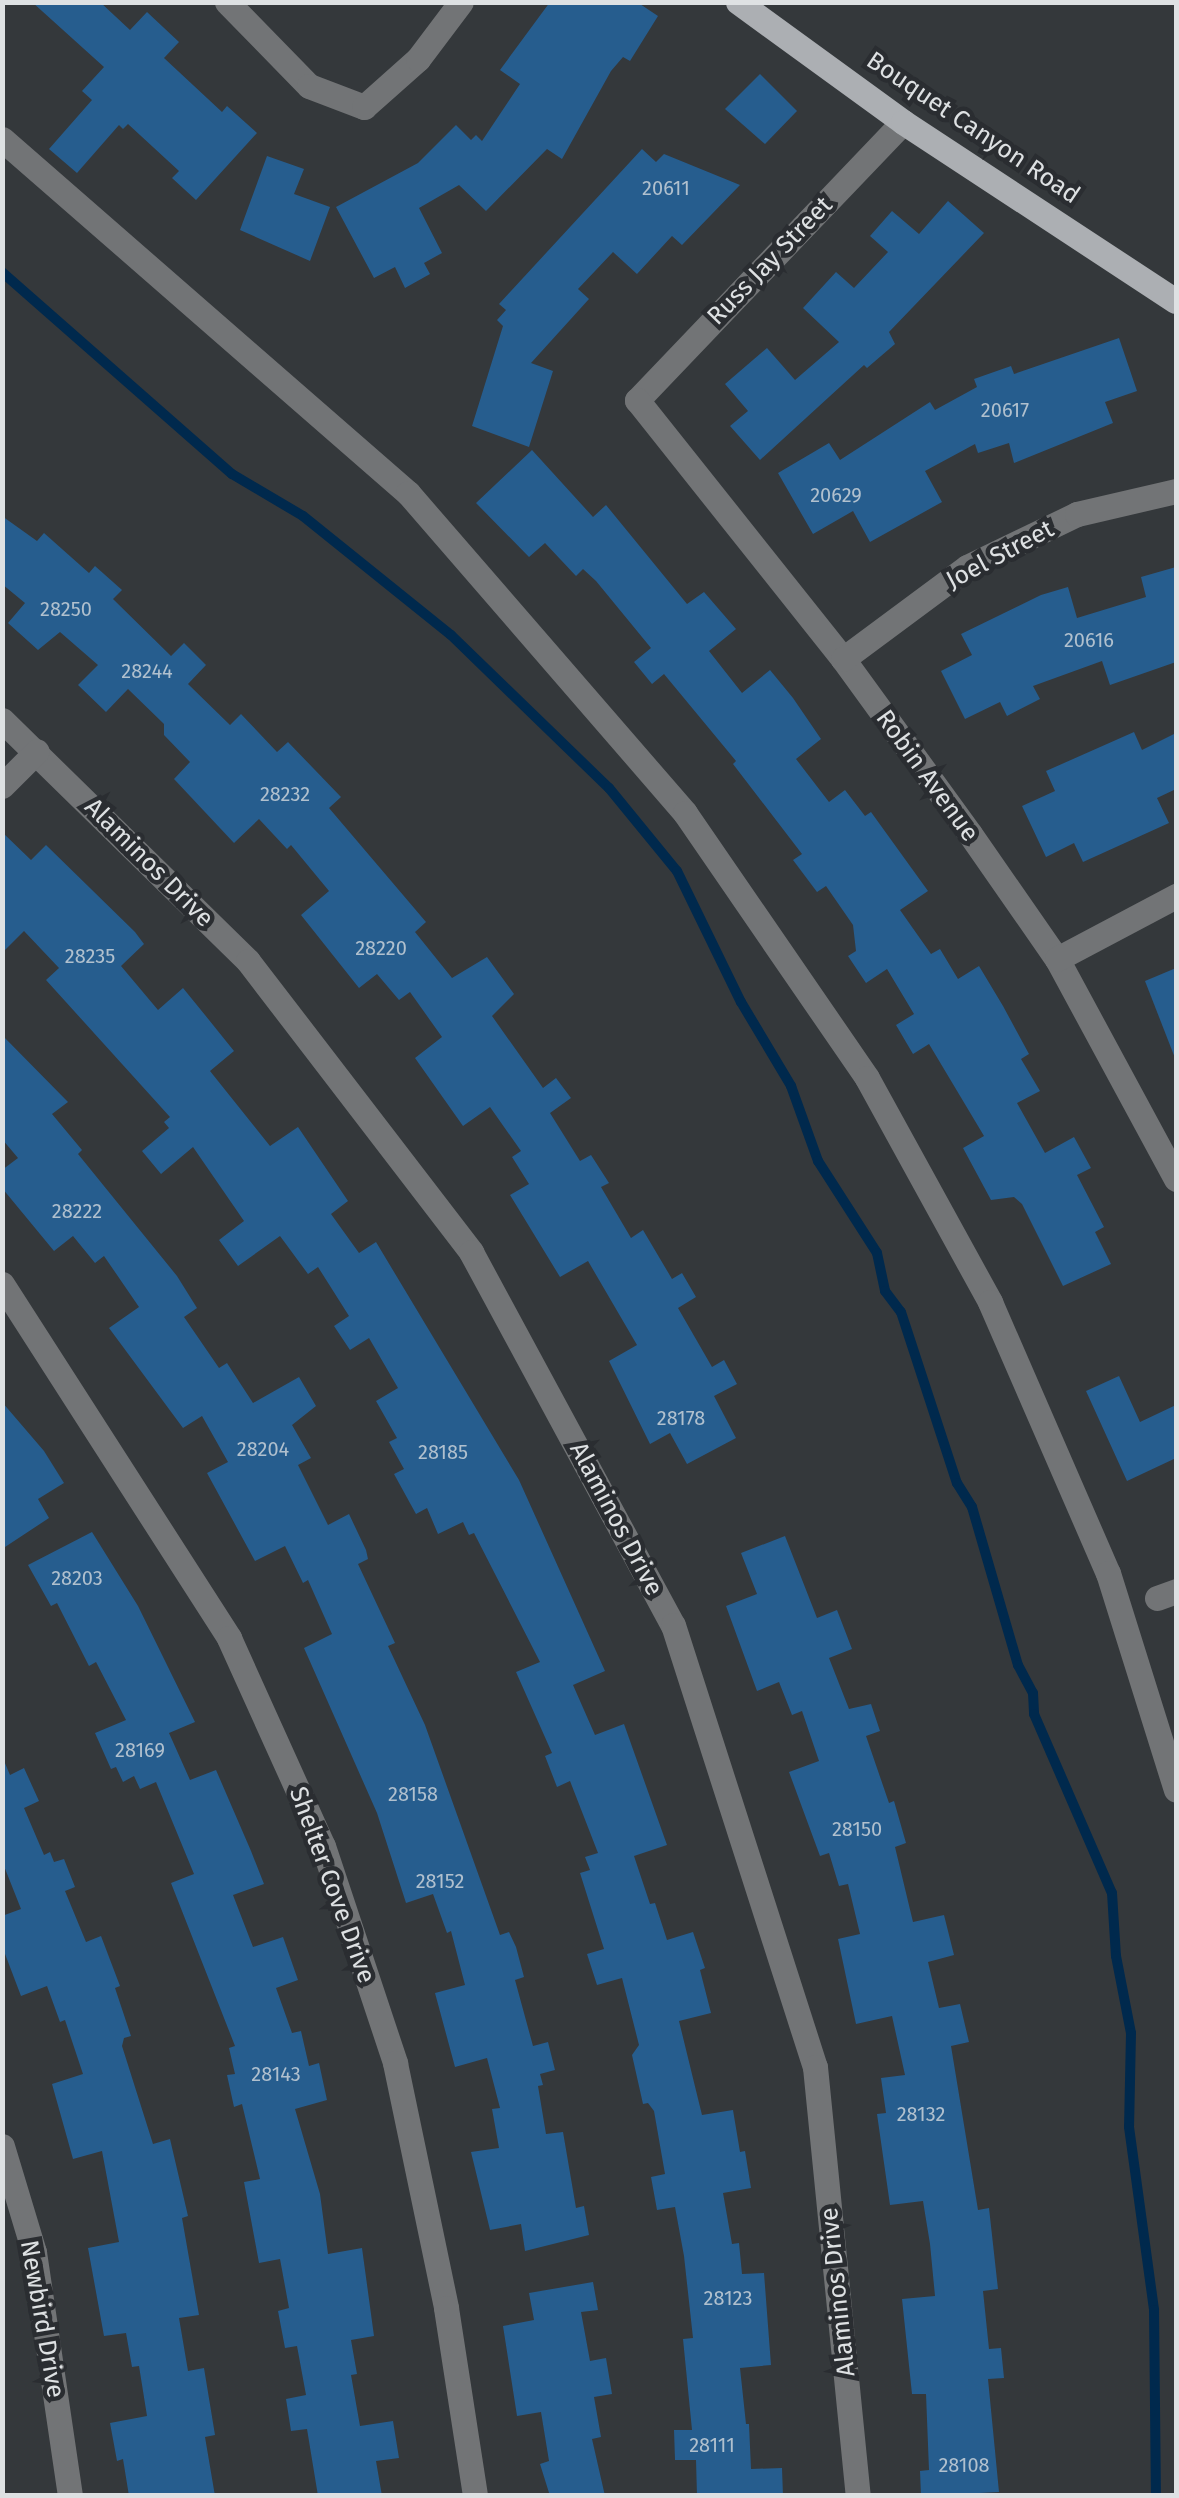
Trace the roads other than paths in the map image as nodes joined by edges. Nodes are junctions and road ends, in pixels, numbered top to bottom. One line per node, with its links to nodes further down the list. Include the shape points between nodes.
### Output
1 (227, 2): 2 (street, via 310,86 364,107 418,59)
2 (461, 2)
3 (738, 2): 4 (main road, Bouquet Canyon Road)
4 (903, 122): 6 (main road, Bouquet Canyon Road); 7 (street, Russ Jay Street)
5 (2, 138): 17 (street, via 408,493 686,812 868,1078 990,1302 1108,1573)
6 (1176, 301)
7 (637, 400): 9 (street, Robin Avenue)
8 (1176, 491): 9 (street, Joel Street, via 1077,514 967,567)
9 (843, 659): 14 (street, Robin Avenue)
10 (2, 720): 11 (street, Alaminos Drive)
11 (37, 751): 12 (street); 21 (street, Alaminos Drive, via 248,961 471,1252 673,1625 814,2068)
12 (2, 786)
13 (1176, 896): 14 (street)
14 (1056, 959): 15 (street, Robin Avenue)
15 (1176, 1179)
16 (2, 1284): 20 (street, Shelter Cove Drive, via 229,1638 323,1846 395,2062 446,2308)
17 (1176, 1790)
18 (2, 2146): 19 (street, Newbird Drive, via 34,2252)
19 (70, 2496)
20 (476, 2496)
21 (858, 2496)

